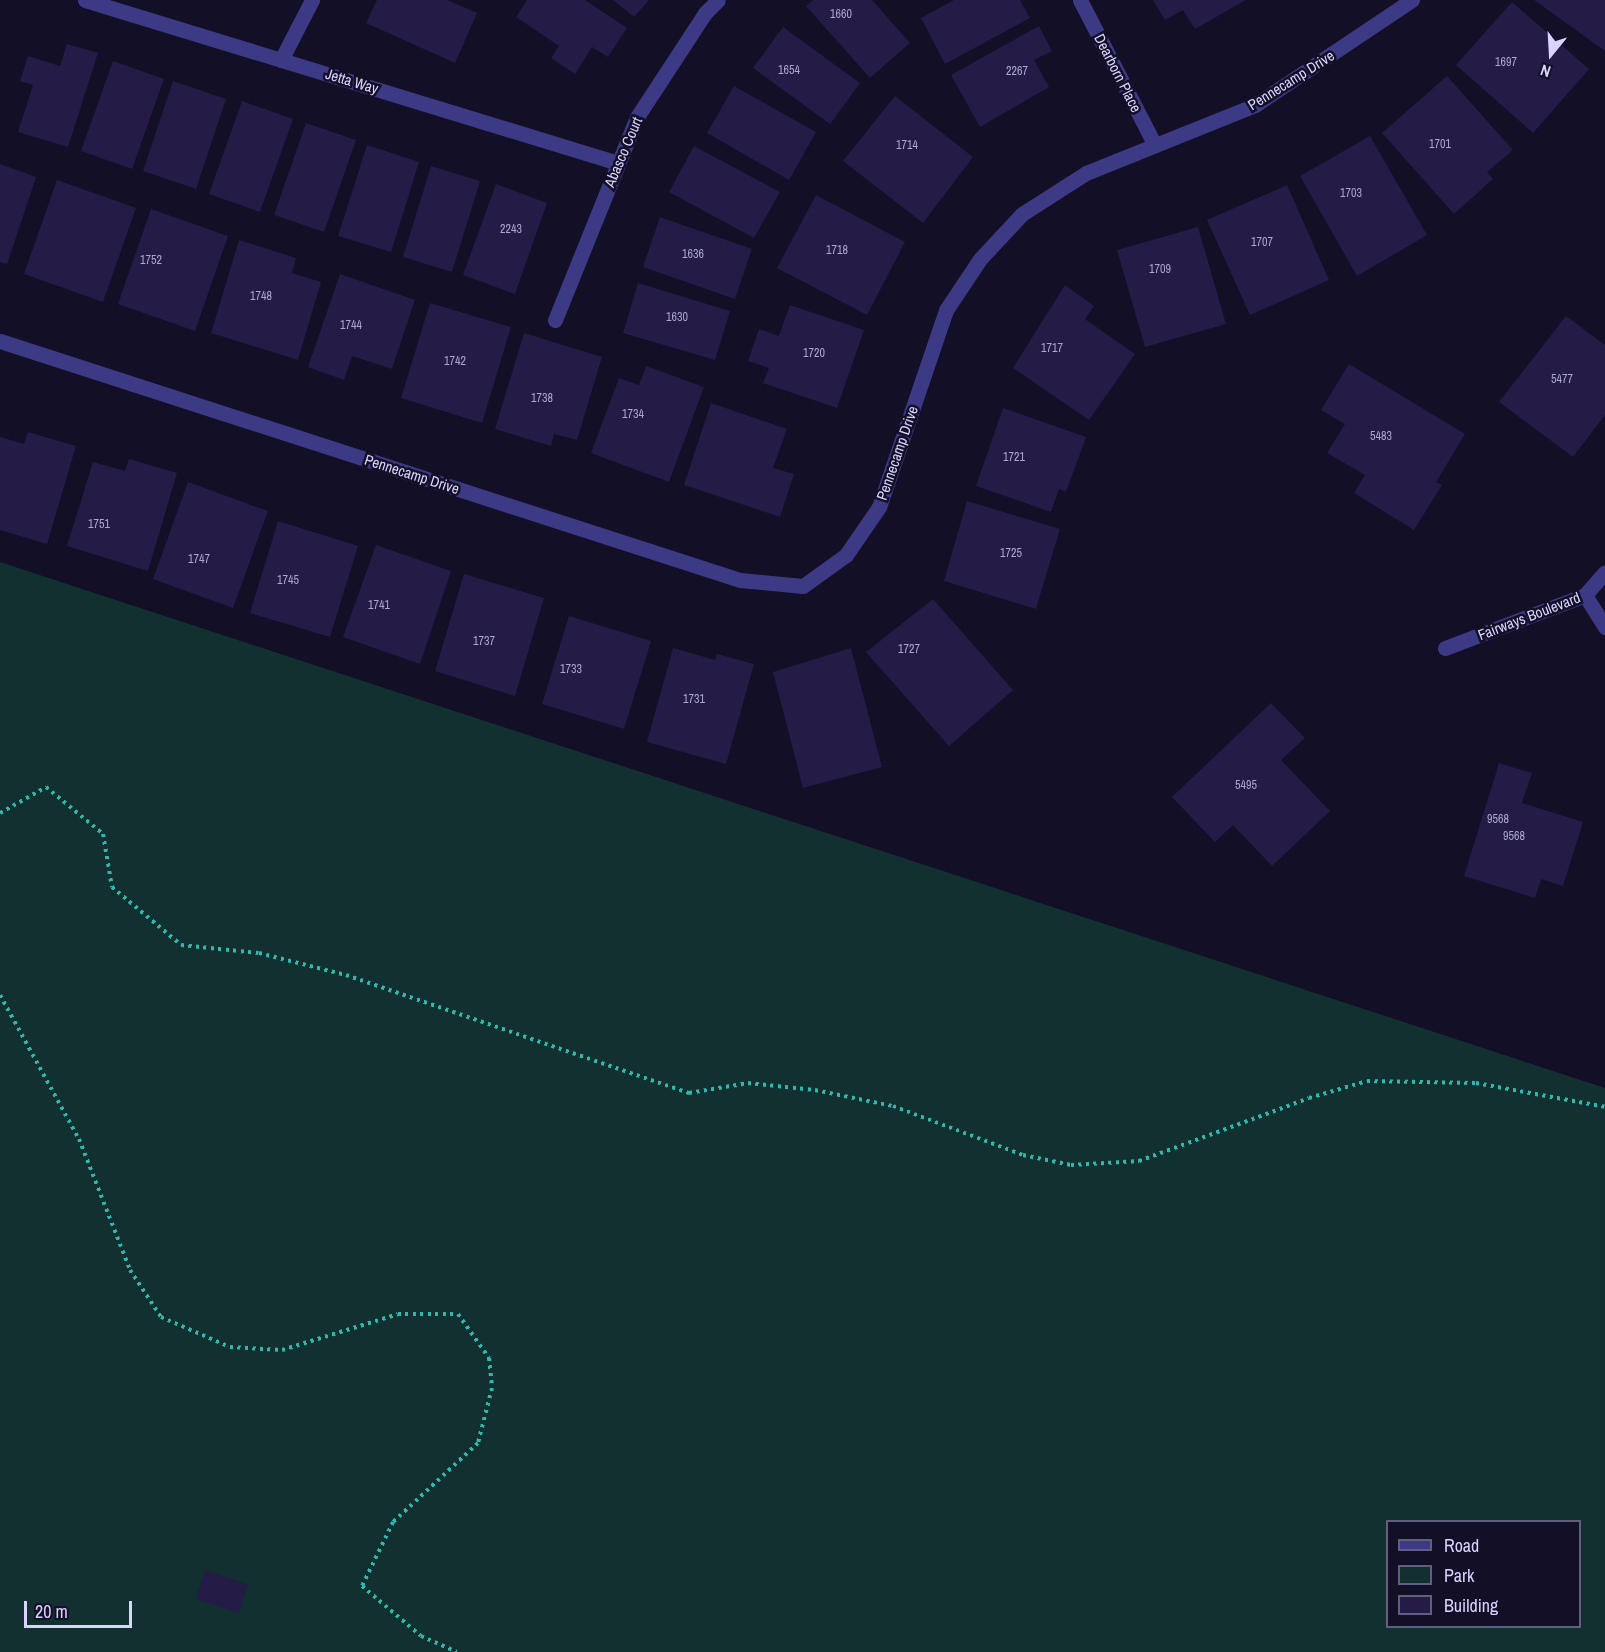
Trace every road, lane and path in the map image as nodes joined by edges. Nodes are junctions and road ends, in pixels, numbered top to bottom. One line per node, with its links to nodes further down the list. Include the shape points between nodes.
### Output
1 (85, 0): 6 (street, Jetta Way)
2 (312, 0): 6 (street)
3 (718, 0): 8 (street, Abasco Court, via 705,13 637,117)
4 (1080, 0): 7 (street, Dearborn Place)
5 (1412, 0): 7 (street, Pennecamp Drive, via 1255,105)
6 (281, 60): 8 (street, Jetta Way)
7 (1155, 145): 10 (street, Pennecamp Drive, via 1086,173 1022,214 980,259 946,310 879,507 846,555 803,586 740,580)
8 (618, 163): 9 (street, Abasco Court)
9 (555, 320)
10 (0, 341)
11 (1605, 572): 12 (street, Fairways Boulevard)
12 (1585, 596): 13 (street); 14 (street, Fairways Boulevard)
13 (1605, 627)
14 (1445, 648)
15 (0, 813): 17 (path, via 46,787 104,834 112,887 182,945 259,953 346,975 689,1093 748,1083 815,1090 893,1106 1023,1155 1071,1165 1139,1161 1309,1098 1367,1081 1476,1083)
16 (0, 995): 18 (path, via 79,1139 130,1269 161,1317 230,1347 282,1350 398,1314 458,1314 489,1358 492,1388 478,1443 393,1522 362,1586 421,1636)
17 (1605, 1107)
18 (457, 1652)

